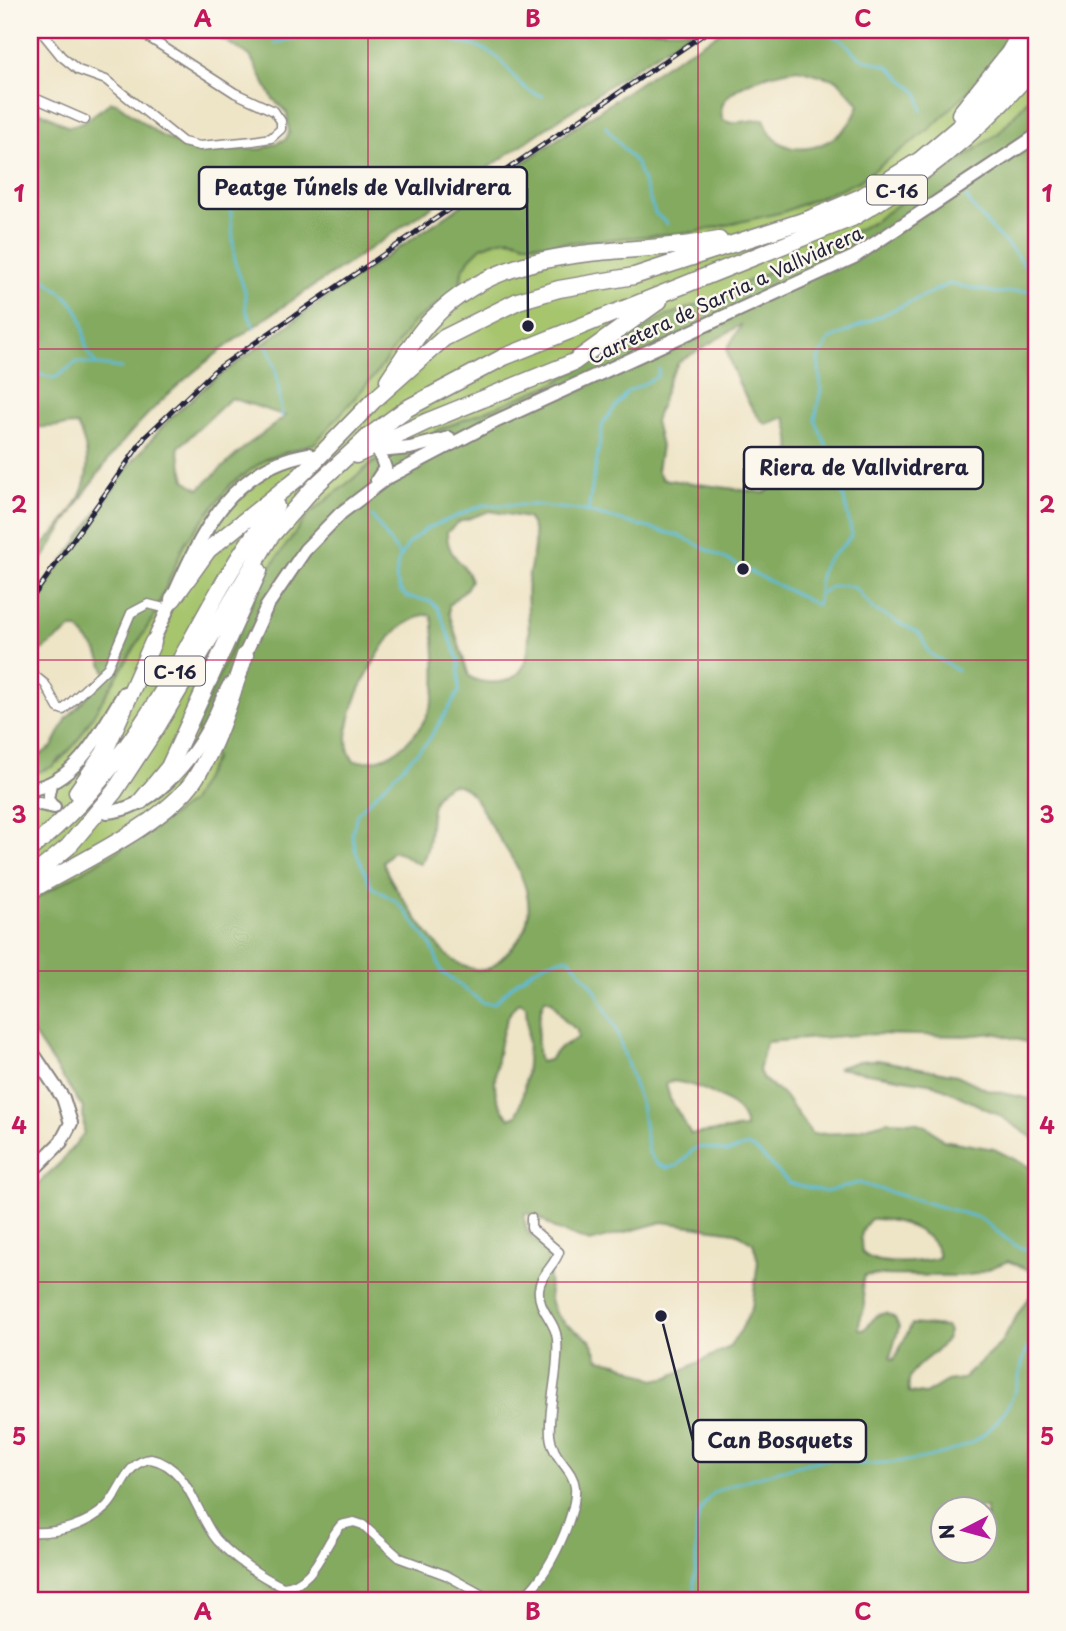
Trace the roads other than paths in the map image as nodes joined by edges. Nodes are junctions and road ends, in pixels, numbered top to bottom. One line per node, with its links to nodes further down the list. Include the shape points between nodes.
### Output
1 (40, 30): 2 (street, via 78,70 106,80 183,142 200,146 253,141 271,138 281,129 274,111 235,93)
2 (138, 30)
3 (1020, 34): 9 (highway)
4 (1036, 41): 9 (highway, C-16, via 985,102)
5 (1036, 64): 11 (highway, C-16, via 978,127 892,194 828,229)
6 (30, 96): 7 (street)
7 (85, 120)
8 (1036, 136): 13 (main road, Carretera de Sarria a Vallvidrera, via 853,257)
9 (936, 147): 10 (highway, C-16, via 861,197)
10 (769, 231): 12 (highway, C-16, via 634,276 518,301 444,338); 12 (highway, C-16, via 681,246 569,254 522,265 444,306)
11 (679, 286): 15 (highway, C-16, via 574,362 426,422); 15 (highway, C-16, via 536,343 448,386 386,423)
12 (373, 401): 16 (highway, C-16)
13 (490, 424): 18 (main road, via 399,471); 18 (main road, via 431,444 379,451 385,472)
14 (309, 454): 19 (main road, via 270,467 227,500 199,538)
15 (335, 466): 17 (highway, C-16)
16 (299, 477): 19 (highway, via 208,550); 30 (highway, C-16, via 229,571 135,734 81,802)
17 (315, 486): 25 (highway, via 266,558 169,767); 31 (highway, C-16, via 270,537 114,792 68,847)
18 (357, 500): 21 (main road, via 318,535 284,578)
19 (171, 604): 20 (main road); 22 (street, via 148,604 131,613 108,667 63,710 45,684)
20 (153, 642): 23 (main road, via 92,744); 29 (highway, via 104,753 76,794)
21 (246, 655): 25 (main road, via 199,744 163,786); 32 (highway, via 205,760 183,793 142,825)
22 (30, 673)
23 (51, 784): 24 (main road); 27 (street, via 48,799)
24 (30, 789)
25 (141, 801): 28 (main road)
26 (30, 802): 27 (main road)
27 (54, 807)
28 (107, 812)
29 (30, 839)
30 (30, 849)
31 (30, 878)
32 (30, 891)
33 (30, 1049): 34 (main road, via 64,1098 71,1123 61,1142)
34 (30, 1173)
35 (531, 1218): 38 (street, via 531,1228 559,1252 539,1289 542,1309 556,1332 550,1435 555,1455 572,1476 575,1493 559,1548 529,1594)
36 (30, 1532): 37 (street, via 65,1529 99,1513 133,1468 151,1459 168,1465 185,1483 220,1544 283,1587 298,1584 316,1565 333,1534 346,1522 355,1522 400,1558)
37 (503, 1601)
38 (515, 1601)

